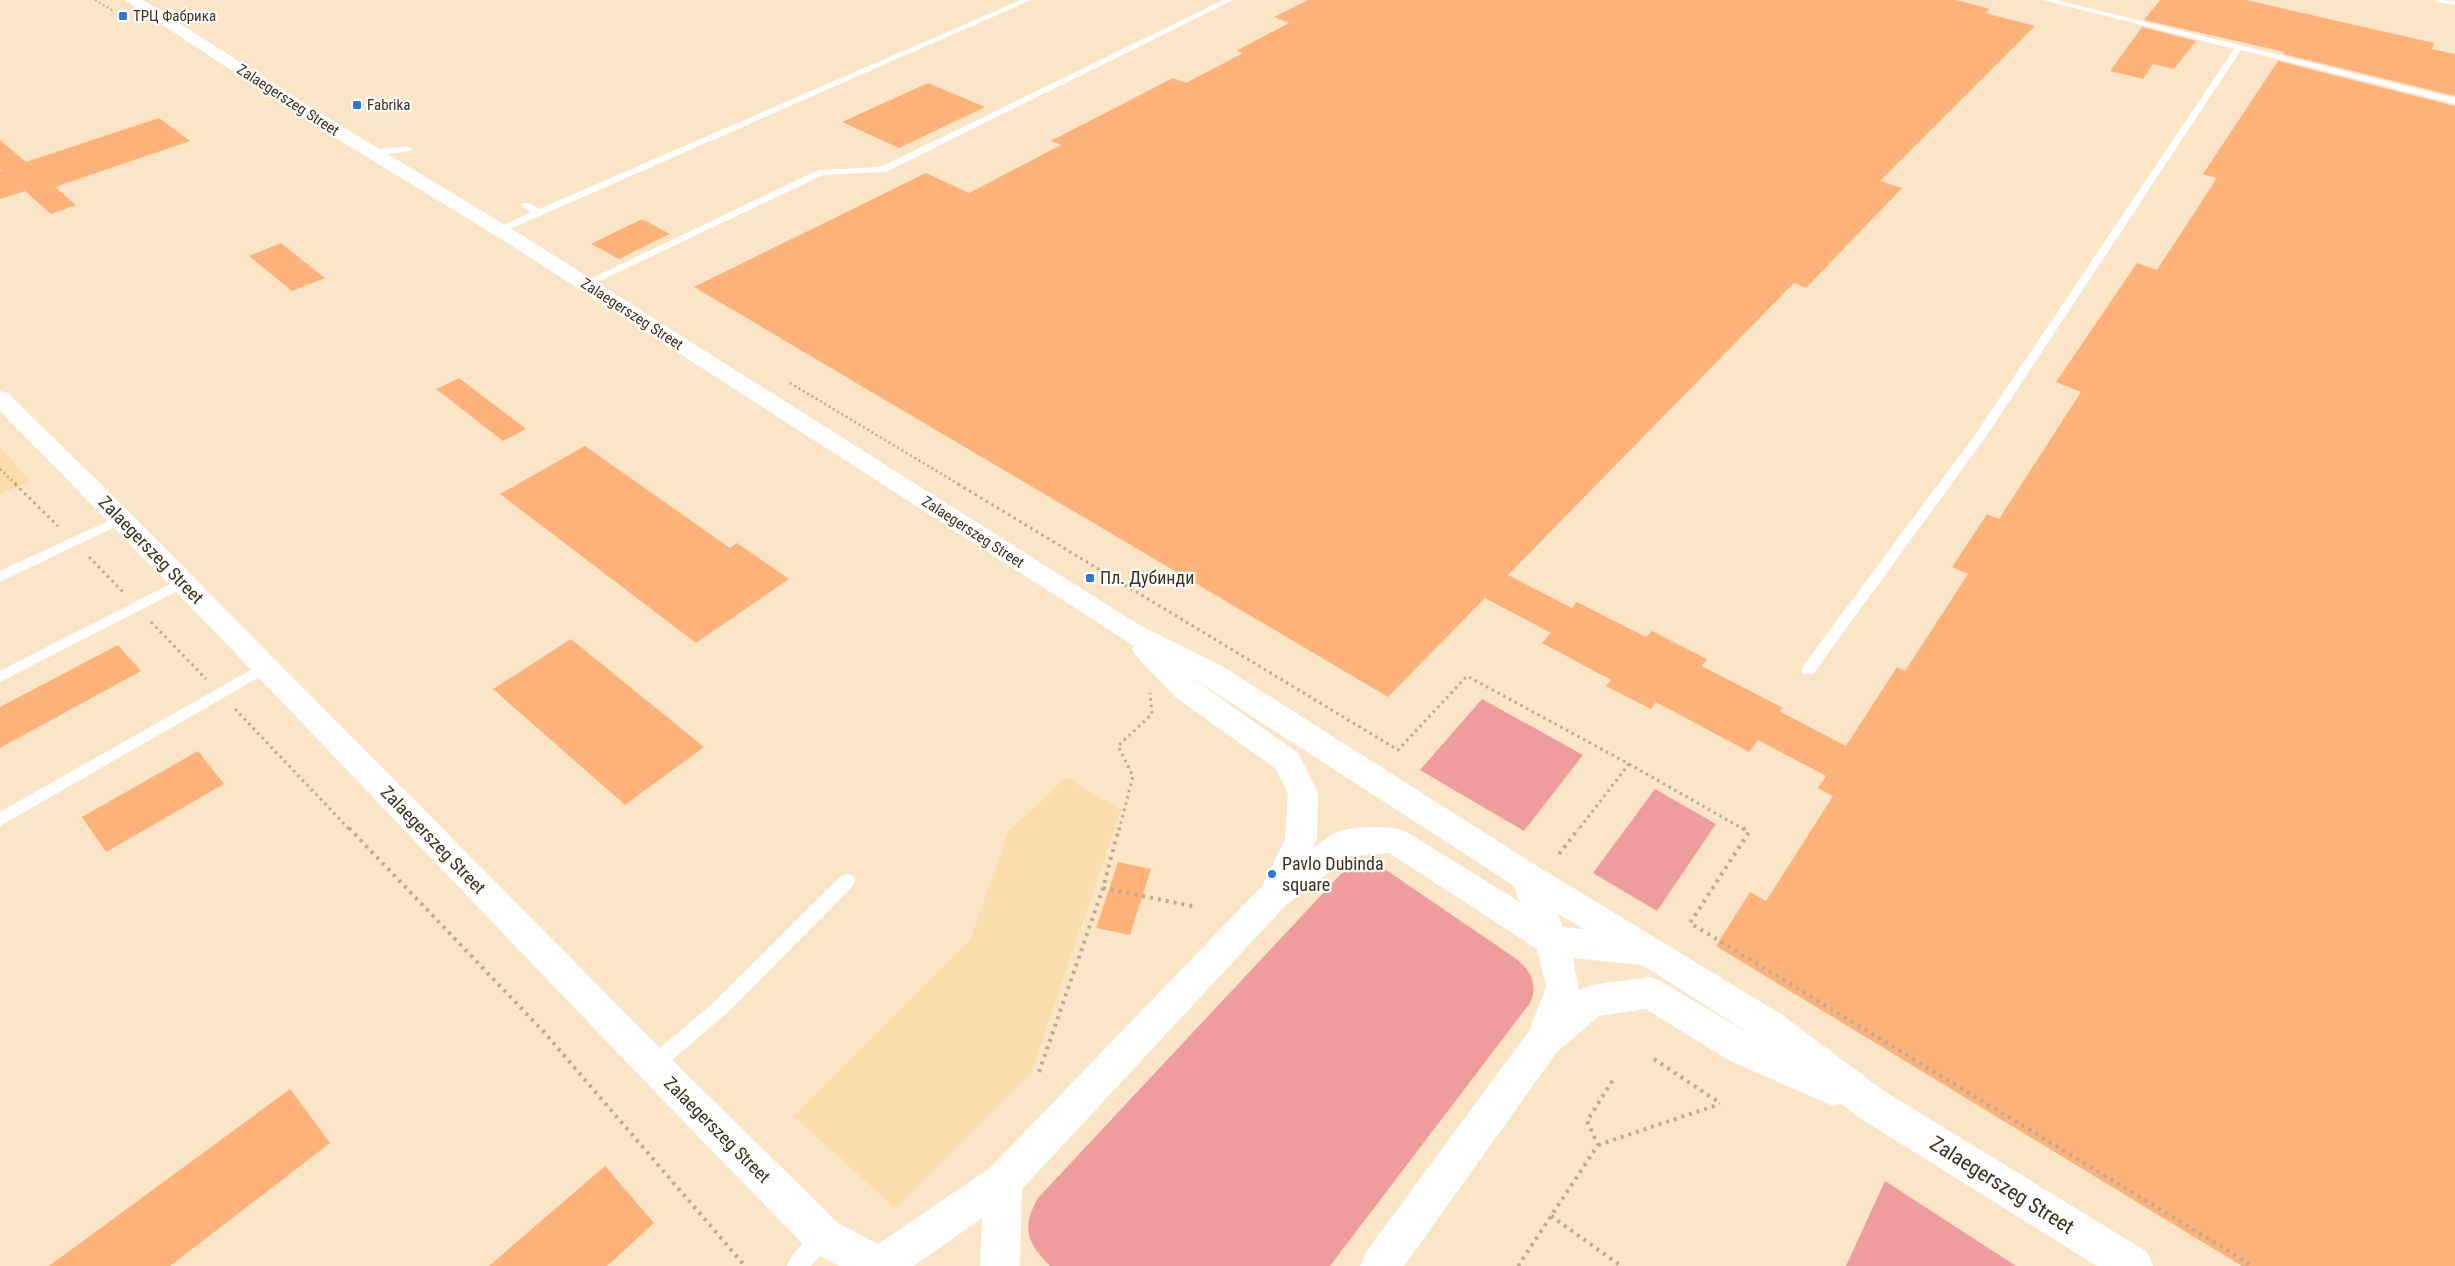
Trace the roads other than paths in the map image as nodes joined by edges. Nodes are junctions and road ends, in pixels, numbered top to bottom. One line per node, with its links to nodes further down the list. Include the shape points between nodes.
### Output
1 (1027, 0): 12 (lane)
2 (1228, 0): 14 (lane, via 883,170 821,172)
3 (2047, 0): 7 (lane)
4 (2440, 0): 5 (lane)
5 (2455, 3)
6 (124, 6): 10 (main road, Zalaegerszeg Street)
7 (2238, 48): 8 (lane); 21 (lane, via 1981,435)
8 (2455, 101)
9 (407, 149): 10 (lane)
10 (372, 153): 13 (main road, Zalaegerszeg Street)
11 (526, 205): 12 (lane)
12 (539, 213): 13 (lane)
13 (499, 230): 14 (main road, Zalaegerszeg Street)
14 (584, 284): 19 (main road, Zalaegerszeg Street)
15 (0, 398): 16 (main road, Zalaegerszeg Street)
16 (121, 519): 17 (lane); 18 (main road, Zalaegerszeg Street)
17 (0, 577)
18 (182, 583): 20 (main road, Zalaegerszeg Street); 22 (lane)
19 (1129, 632): 24 (main road, via 1212,674); 26 (main road, via 1185,689 1287,761 1303,793 1301,839)
20 (265, 667): 23 (lane); 30 (main road, Zalaegerszeg Street)
21 (1808, 670)
22 (0, 677)
23 (0, 820)
24 (1526, 876): 27 (main road); 28 (main road)
25 (847, 881): 30 (lane, via 720,1008)
26 (1273, 896): 27 (main road, via 1344,842 1394,840); 32 (main road)
27 (1552, 940): 28 (main road); 29 (main road, via 1563,987)
28 (1647, 952): 31 (main road, via 1769,1026)
29 (1543, 1041): 31 (main road, via 1591,1001 1650,992 1743,1049); 37 (main road)
30 (652, 1065): 33 (main road, Zalaegerszeg Street)
31 (1871, 1104): 38 (main road, Zalaegerszeg Street)
32 (1002, 1182): 35 (main road); 36 (main road)
33 (824, 1237): 34 (lane); 35 (main road, Zalaegerszeg Street)
34 (797, 1266)
35 (880, 1266)
36 (1000, 1266)
37 (1380, 1266)
38 (2133, 1266)

